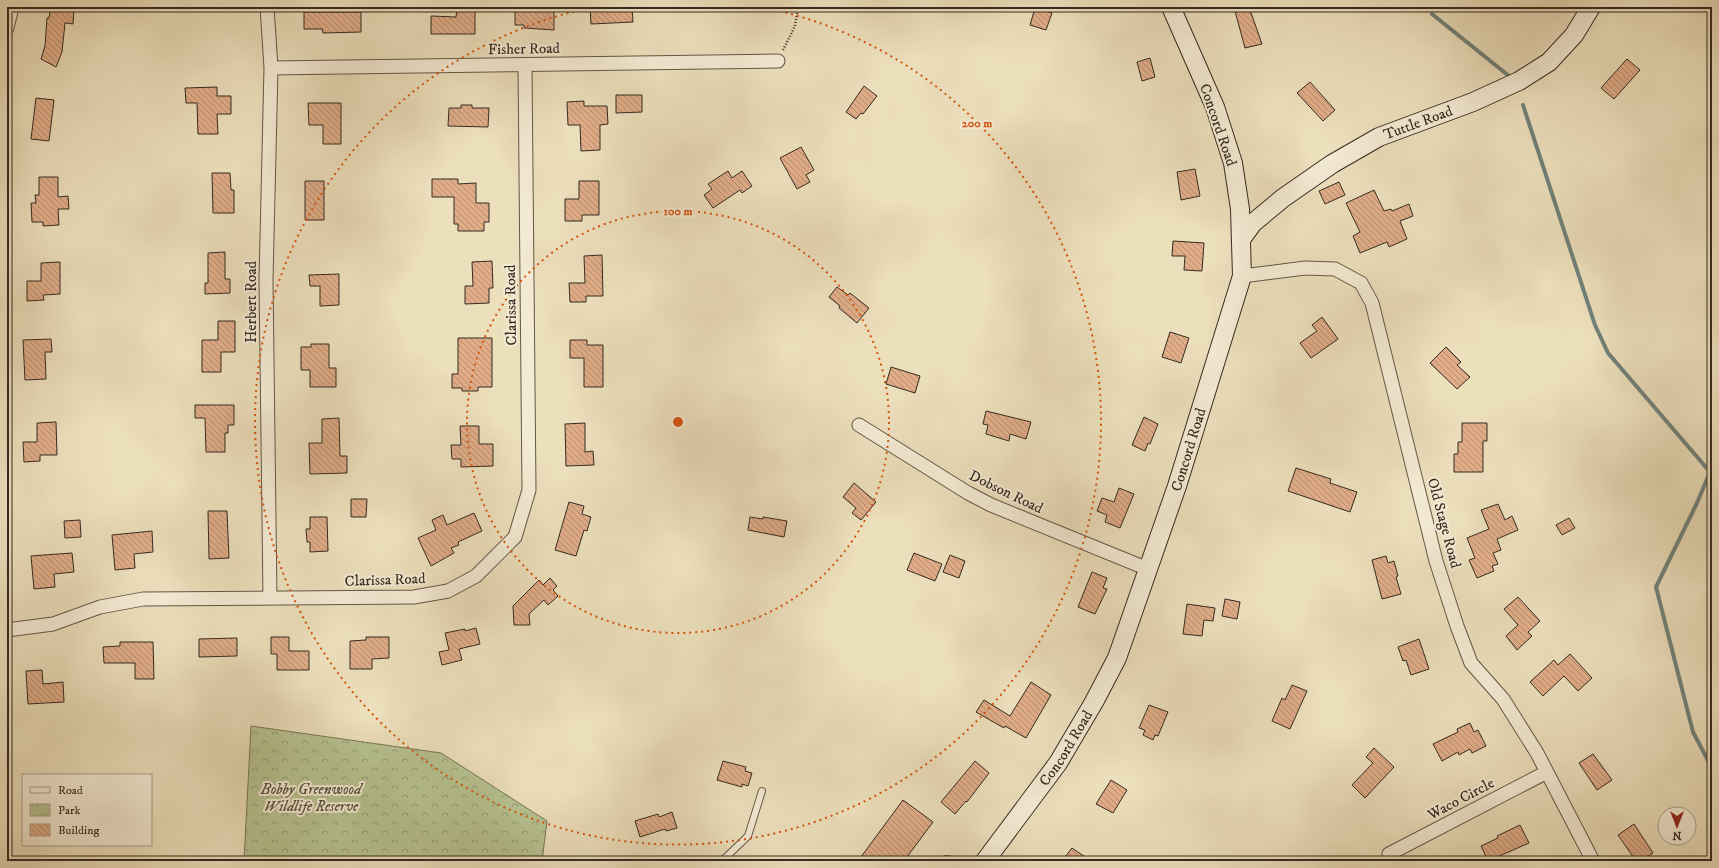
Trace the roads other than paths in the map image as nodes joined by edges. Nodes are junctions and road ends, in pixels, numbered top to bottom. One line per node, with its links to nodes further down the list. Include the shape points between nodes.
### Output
1 (12, 7): 5 (street)
2 (267, 7): 8 (street, Herbert Road)
3 (1171, 7): 9 (main road, Concord Road, via 1214,107 1233,163)
4 (1590, 7): 9 (main road, Tuttle Road, via 1574,35 1549,62 1519,81 1473,102 1379,136 1283,198 1253,223)
5 (7, 28)
6 (778, 61): 7 (street, Fisher Road)
7 (525, 66): 8 (street, Fisher Road); 13 (street, Clarissa Road, via 529,490 515,537 476,576 448,591 414,597)
8 (271, 68): 13 (street, Herbert Road, via 266,280)
9 (1242, 238): 10 (main road, Concord Road)
10 (1242, 276): 12 (main road, Concord Road); 15 (street, Old Stage Road, via 1305,268 1335,269 1361,284 1372,303 1436,561 1471,663 1503,699)
11 (859, 425): 12 (street, Dobson Road, via 990,505)
12 (1148, 569): 21 (main road, Concord Road, via 1116,658 1094,702 1058,763)
13 (270, 598): 14 (street, Clarissa Road, via 143,599 100,607 53,624)
14 (7, 630)
15 (1547, 772): 17 (street, Waco Circle); 22 (street, Old Stage Road)
16 (762, 791): 18 (lane, via 748,836)
17 (1389, 854)
18 (722, 861)
19 (939, 861): 20 (lane, via 946,858)
20 (960, 861)
21 (985, 861)
22 (1593, 861)

